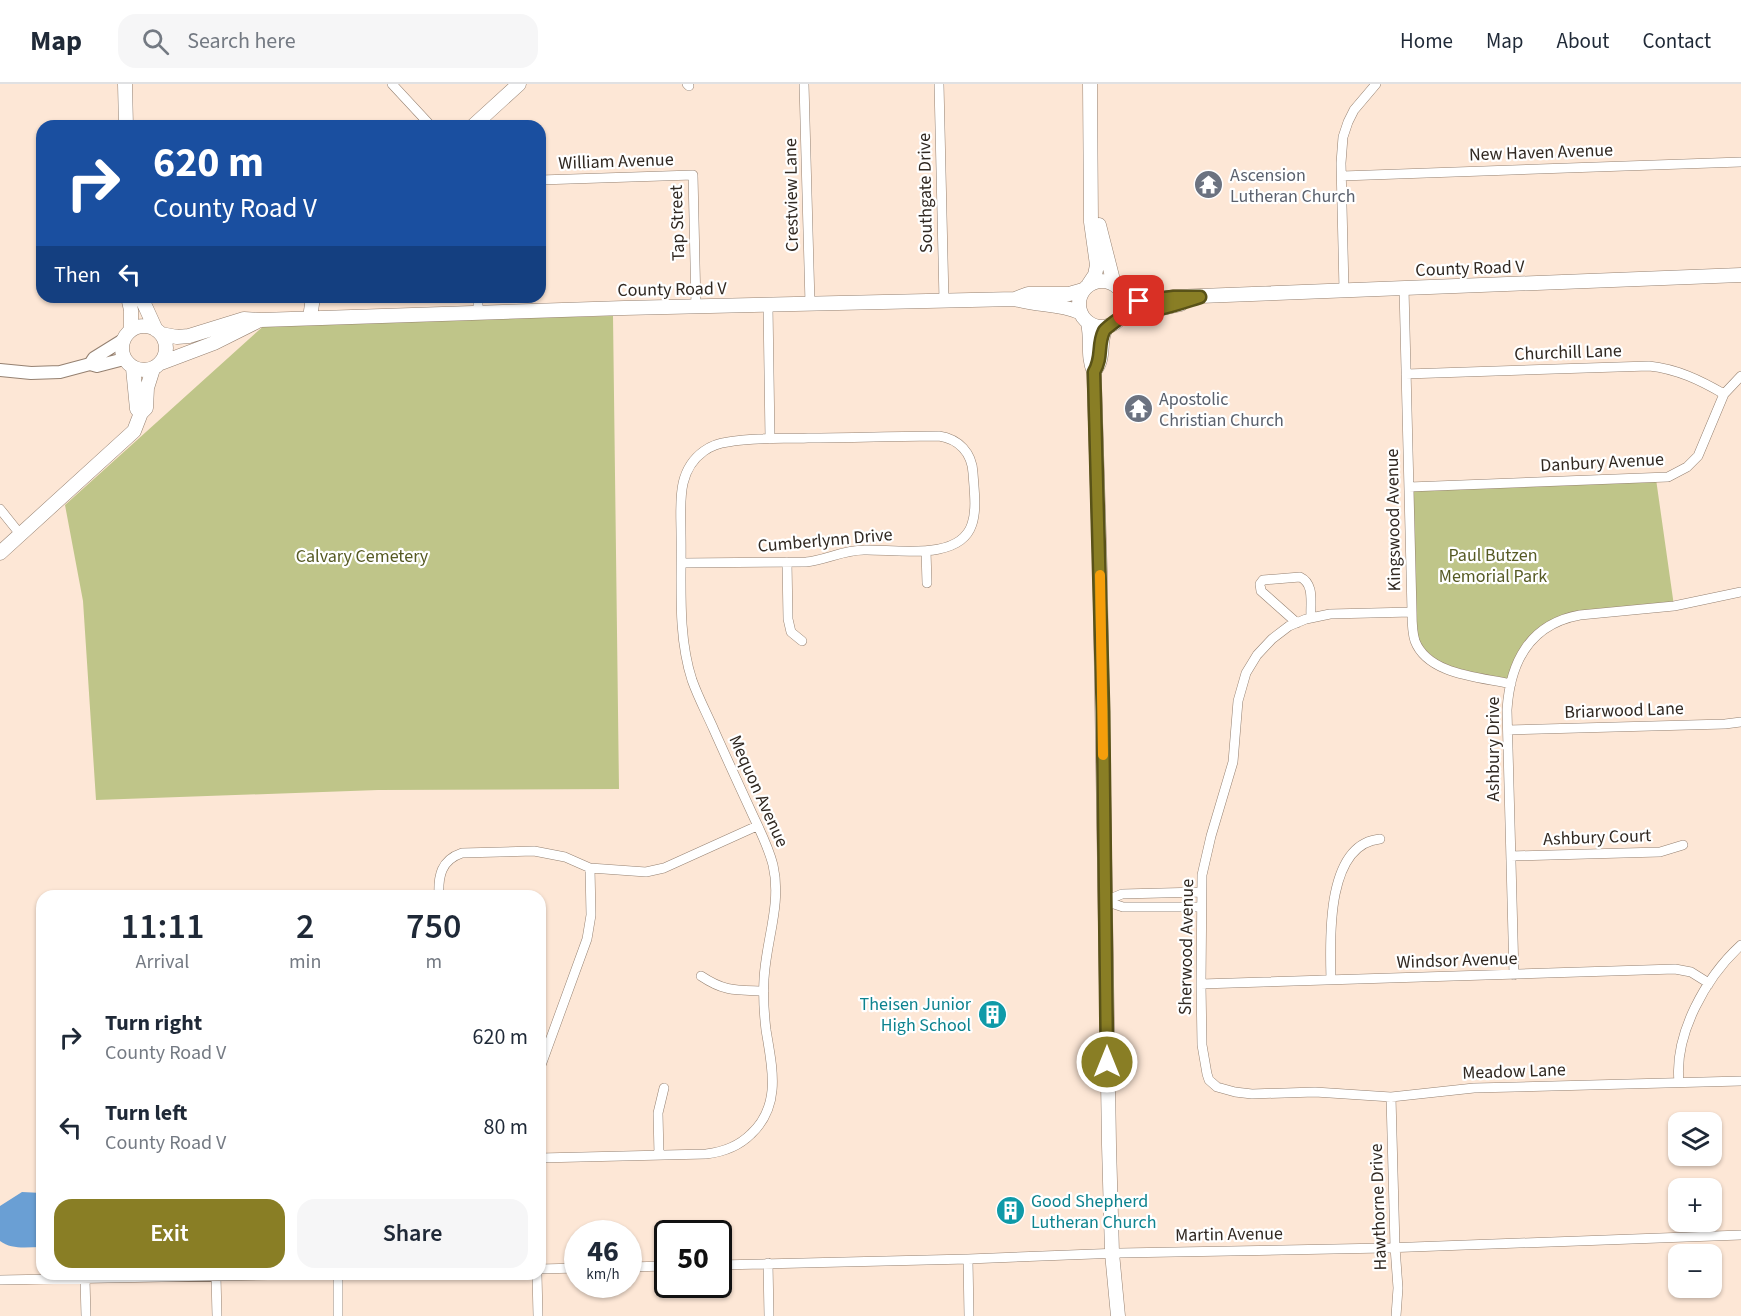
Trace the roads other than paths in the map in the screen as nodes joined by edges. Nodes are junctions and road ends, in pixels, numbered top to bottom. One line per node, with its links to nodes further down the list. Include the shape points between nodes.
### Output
1 (125, 84): 8 (main road)
2 (392, 84): 9 (street)
3 (519, 84): 10 (main road)
4 (804, 84): 29 (street, Crestview Lane)
5 (939, 84): 24 (street, Southgate Drive)
6 (1090, 84): 13 (main road)
7 (1376, 84): 14 (street, via 1348,122)
8 (126, 120)
9 (425, 120)
10 (480, 120)
11 (1741, 162): 14 (street, New Haven Avenue)
12 (693, 175): 15 (street, William Avenue); 31 (street, Tap Street)
13 (1090, 176): 17 (main road); 18 (main road, via 1097,265)
14 (1342, 176): 20 (street)
15 (546, 180)
16 (1741, 276): 19 (main road, County Road V)
17 (1113, 284): 18 (main road, via 1101,281); 21 (main road)
18 (1086, 287): 23 (main road, County Road V, via 1069,294 1028,294); 33 (main road, via 1080,296)
19 (1404, 288): 20 (main road, County Road V); 46 (street, Kingswood Avenue)
20 (1344, 290): 22 (main road, County Road V)
21 (1123, 296): 22 (main road, County Road V, via 1143,302); 34 (main road)
22 (1200, 297): 34 (main road, County Road V)
23 (1015, 299): 24 (main road, County Road V); 33 (main road)
24 (944, 301): 29 (main road, County Road V)
25 (129, 303): 40 (main road)
26 (144, 303): 39 (main road)
27 (312, 303): 35 (main road)
28 (478, 303): 32 (street)
29 (810, 304): 30 (main road, County Road V)
30 (768, 306): 31 (main road, County Road V); 50 (street)
31 (696, 307): 32 (main road, County Road V)
32 (478, 312): 35 (main road, County Road V)
33 (1079, 312): 37 (main road)
34 (1122, 317): 38 (main road)
35 (310, 318): 36 (main road, County Road V)
36 (261, 320): 39 (main road, County Road V, via 244,319 189,336); 43 (main road)
37 (1088, 323): 38 (main road); 45 (main road)
38 (1107, 326): 45 (main road, via 1101,340 1100,363)
39 (159, 332): 40 (main road, via 144,326); 43 (main road, via 166,352)
40 (127, 335): 41 (street); 42 (main road, via 121,346)
41 (90, 364): 42 (street); 44 (street, via 51,373)
42 (128, 364): 43 (main road, via 145,371); 49 (main road)
43 (157, 366): 49 (main road, via 147,388 146,408)
44 (0, 369)
45 (1094, 372): 74 (main road)
46 (1406, 374): 48 (street, Churchill Lane, via 1645,366 1680,372); 51 (street, Kingswood Avenue)
47 (1741, 376): 48 (street, Danbury Avenue)
48 (1724, 394): 51 (street, Danbury Avenue, via 1698,456 1668,477)
49 (141, 413): 53 (main road, via 134,431)
50 (770, 439): 54 (street, Cumberlynn Drive, via 935,436 957,442 972,464 973,521 958,542); 57 (street, Mequon Avenue, via 720,443 704,451 692,464 681,491)
51 (1409, 487): 60 (street, Kingswood Avenue)
52 (0, 510): 53 (street)
53 (20, 534): 55 (main road)
54 (926, 551): 56 (street, Cumberlynn Drive, via 860,550 818,560); 58 (street)
55 (0, 553)
56 (787, 562): 57 (street, Cumberlynn Drive); 63 (street, via 788,619 791,632)
57 (681, 563): 67 (street, Mequon Avenue, via 683,635 689,668)
58 (927, 583)
59 (1741, 592): 64 (street, Ashbury Drive, via 1674,606 1561,620 1527,645)
60 (1412, 612): 61 (street, Sherwood Avenue, via 1338,613); 64 (street, Kingswood Avenue, via 1415,640 1428,658 1446,669)
61 (1311, 618): 62 (street, Sherwood Avenue); 62 (street, via 1310,588 1305,579 1263,580 1261,591)
62 (1296, 623): 73 (street, Sherwood Avenue, via 1262,649 1243,680 1233,762 1206,854)
63 (802, 641)
64 (1511, 684): 66 (street, Ashbury Drive)
65 (1741, 722): 66 (street, Briarwood Lane)
66 (1508, 730): 70 (street, Ashbury Drive)
67 (757, 826): 71 (street, via 658,870); 82 (street, Mequon Avenue, via 771,858 776,886)
68 (1380, 839): 79 (street, via 1370,840 1359,848 1337,881 1331,930)
69 (1683, 845): 70 (street, Ashbury Court, via 1660,852)
70 (1511, 856): 77 (street, Ashbury Drive)
71 (590, 868): 72 (street, via 543,852 464,852 448,860 441,870); 83 (street, via 587,939)
72 (439, 890)
73 (1201, 892): 74 (street, via 1122,894); 75 (street, Sherwood Avenue)
74 (1105, 901): 75 (street, via 1123,907); 93 (main road)
75 (1201, 907): 80 (street, Sherwood Avenue)
76 (1741, 945): 81 (street)
77 (1514, 975): 79 (street, Windsor Avenue); 81 (street, Windsor Avenue, via 1680,970 1698,975)
78 (701, 976): 82 (street, via 728,990)
79 (1331, 980): 80 (street, Windsor Avenue)
80 (1201, 984): 87 (street, Sherwood Avenue, via 1202,1045 1209,1080 1217,1087 1235,1092)
81 (1708, 985): 85 (street, via 1683,1037)
82 (764, 991): 89 (street, Mequon Avenue, via 773,1083 765,1117 747,1138 726,1150)
83 (546, 1052)
84 (1741, 1081): 85 (street, Meadow Lane)
85 (1679, 1082): 88 (street, Meadow Lane, via 1474,1088)
86 (664, 1088): 89 (street, via 658,1113)
87 (1289, 1093): 88 (street, Meadow Lane)
88 (1391, 1097): 92 (street, Hawthorne Drive)
89 (659, 1155): 90 (street, Mequon Avenue)
90 (546, 1158)
91 (1741, 1235): 92 (street, Martin Avenue)
92 (1395, 1247): 93 (street, Martin Avenue); 112 (street, Hawthorne Drive)
93 (1112, 1253): 94 (street, Martin Avenue); 111 (main road)
94 (968, 1259): 95 (street, Martin Avenue); 110 (street)
95 (768, 1263): 96 (street, Martin Avenue); 109 (street)
96 (732, 1264)
97 (564, 1268): 98 (street)
98 (546, 1269)
99 (0, 1280): 100 (street)
100 (36, 1280)
101 (85, 1280): 105 (street)
102 (216, 1280): 106 (street)
103 (338, 1280): 107 (street)
104 (537, 1280): 108 (street)
105 (86, 1316)
106 (217, 1316)
107 (339, 1316)
108 (538, 1316)
109 (769, 1316)
110 (969, 1316)
111 (1118, 1316)
112 (1396, 1316)

